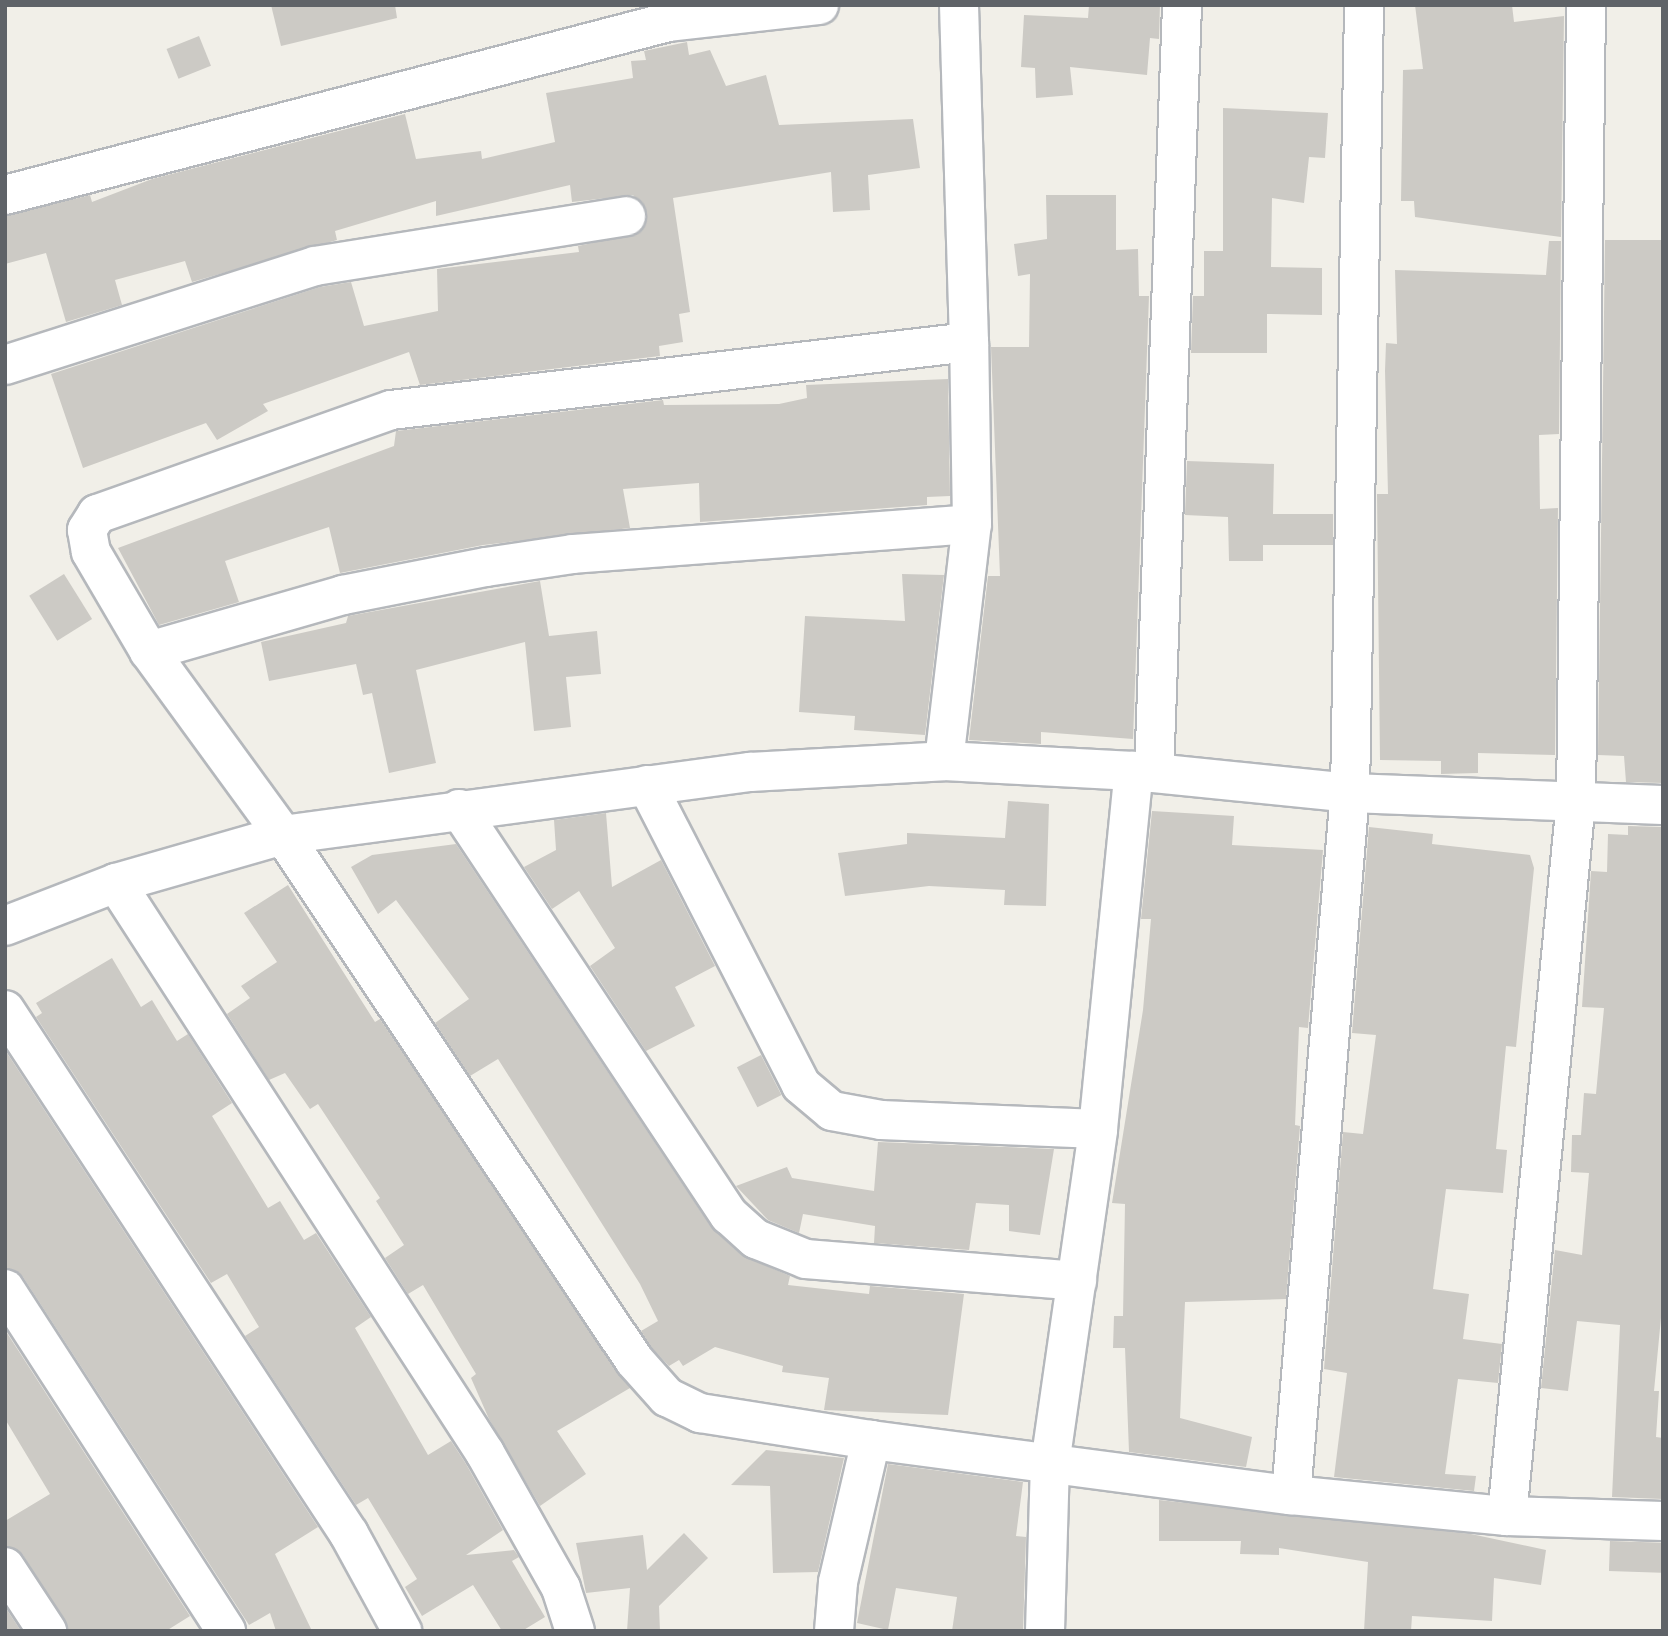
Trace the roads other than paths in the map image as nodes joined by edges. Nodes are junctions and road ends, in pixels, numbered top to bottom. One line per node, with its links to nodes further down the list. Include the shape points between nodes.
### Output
1 (819, 5): 6 (street, via 668,22)
2 (959, 5): 8 (street)
3 (1182, 5): 13 (street)
4 (1364, 5): 15 (street)
5 (1586, 5): 16 (street)
6 (5, 195)
7 (626, 216): 9 (street, via 315,266)
8 (969, 342): 10 (street); 11 (street, via 391,410 97,514 87,530 91,552)
9 (5, 365)
10 (972, 524): 11 (street, via 498,565 343,595); 12 (street)
11 (149, 651): 19 (street)
12 (944, 761): 13 (street); 14 (street)
13 (1144, 772): 15 (street); 23 (street)
14 (647, 785): 18 (street); 23 (street, via 801,1084 832,1111 881,1120)
15 (1350, 793): 16 (street); 28 (street)
16 (1576, 801): 17 (street); 29 (street)
17 (1663, 805)
18 (459, 809): 19 (street); 24 (street, via 729,1215 756,1239 806,1259)
19 (283, 835): 20 (street); 26 (street, via 634,1360 667,1397 700,1413)
20 (116, 883): 21 (street); 35 (street, via 485,1453 561,1588)
21 (5, 926)
22 (5, 1010): 34 (street, via 349,1534)
23 (1098, 1129): 24 (street)
24 (1077, 1281): 27 (street)
25 (5, 1289): 33 (street)
26 (871, 1440): 27 (street); 36 (street, via 838,1583)
27 (1050, 1464): 28 (street); 37 (street)
28 (1290, 1495): 29 (street)
29 (1507, 1516): 30 (street)
30 (1663, 1521)
31 (5, 1567): 32 (street)
32 (47, 1631)
33 (226, 1631)
34 (402, 1631)
35 (575, 1631)
36 (834, 1631)
37 (1045, 1631)

